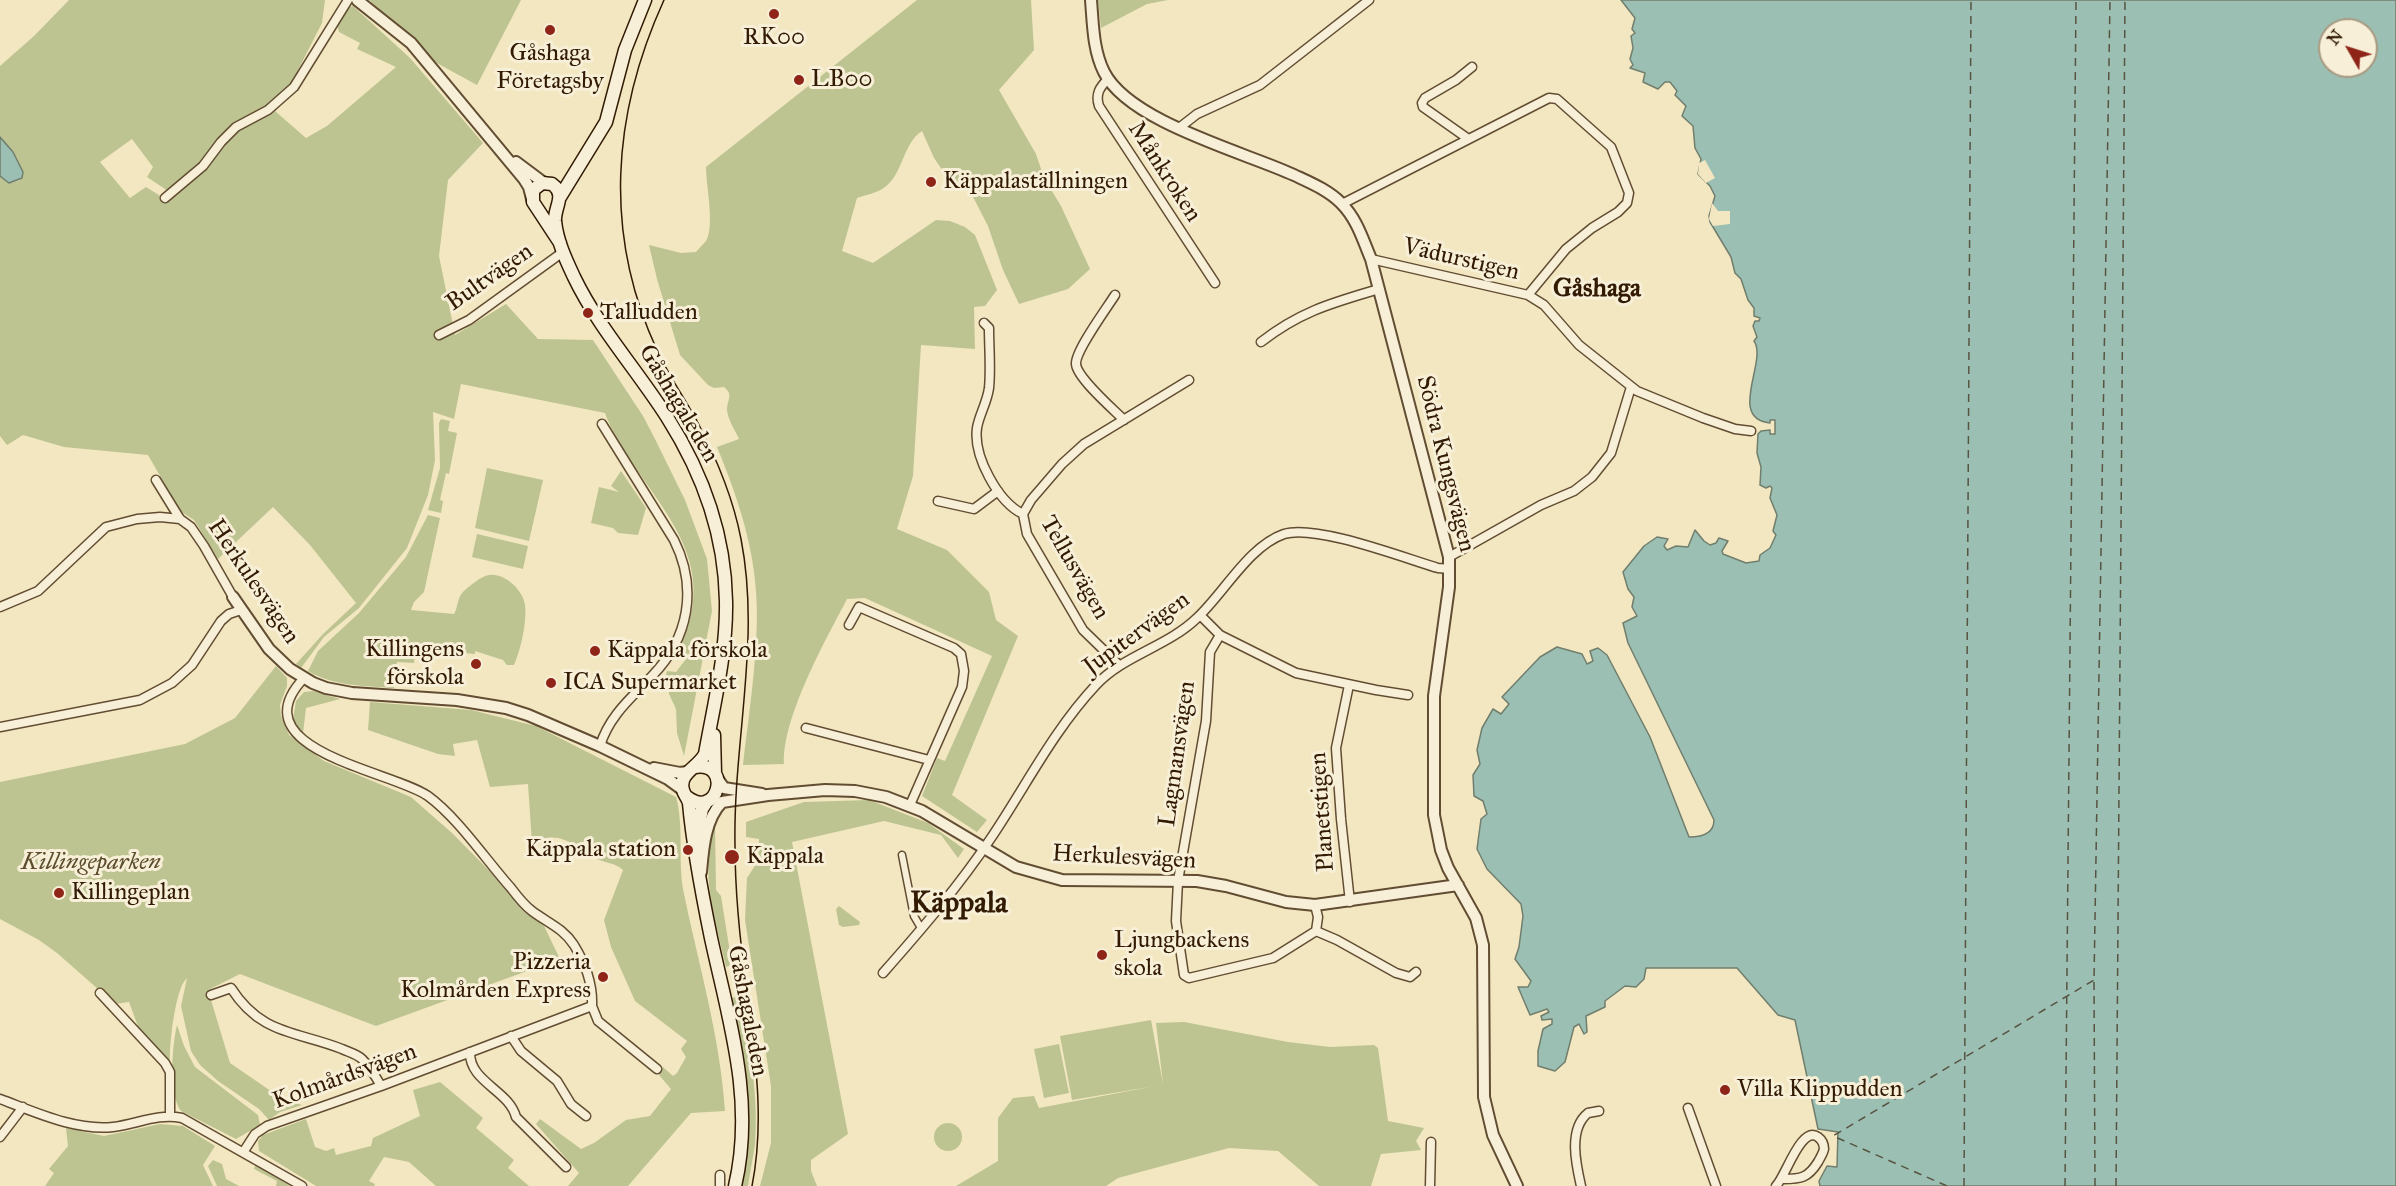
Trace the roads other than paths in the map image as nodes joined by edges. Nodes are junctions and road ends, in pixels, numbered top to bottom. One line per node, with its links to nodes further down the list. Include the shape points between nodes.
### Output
1 (348, 0): 13 (street, via 294,87 268,110 236,127 203,166)
2 (357, 0): 9 (street, Gåshagaleden, via 411,43)
3 (645, 0): 11 (main road, via 625,50 606,122)
4 (1091, 0): 7 (street, Södra Kungsvägen, via 1096,52)
5 (1369, 0): 8 (street, via 1260,85 1197,114)
6 (1472, 67): 10 (street, via 1422,103)
7 (1108, 79): 8 (street, Södra Kungsvägen, via 1140,107); 19 (street, Månkroken, via 1098,91 1099,106)
8 (1179, 128): 16 (street, Södra Kungsvägen, via 1312,183)
9 (488, 135): 12 (street, via 518,164); 15 (street, Gåshagaleden, via 527,183)
10 (1467, 138): 16 (street); 22 (street, via 1549,98 1557,99 1611,147 1625,182 1627,203 1566,249)
11 (586, 156): 12 (main road, via 565,175); 14 (main road)
12 (547, 183): 14 (main road, via 558,189); 15 (main road, via 535,188)
13 (165, 198)
14 (559, 200): 15 (main road, via 549,210); 17 (main road, Gåshagaleden, via 555,221)
15 (536, 204): 17 (main road, Gåshagaleden)
16 (1342, 204): 18 (street, Södra Kungsvägen, via 1358,227)
17 (561, 248): 24 (street, Bultvägen, via 469,320); 47 (main road, Gåshagaleden, via 588,302 667,417 709,502 726,602)
18 (1371, 260): 20 (street, Södra Kungsvägen); 22 (street, Vädurstigen)
19 (1215, 283)
20 (1379, 289): 25 (street, via 1299,316); 36 (street, Södra Kungsvägen)
21 (1115, 295): 28 (street, via 1078,353 1076,364 1081,376)
22 (1528, 295): 27 (street, Vädurstigen, via 1544,305 1579,345)
23 (984, 323): 32 (street, Tellusvägen, via 989,328 989,385 976,440 978,455)
24 (439, 335)
25 (1261, 342)
26 (1189, 380): 28 (street)
27 (1631, 387): 30 (street, Vädurstigen, via 1677,408); 36 (street, via 1611,453 1592,477 1574,491 1511,521)
28 (1124, 420): 34 (street, via 1084,444 1062,464)
29 (603, 424): 50 (street, via 678,548 687,576 688,597 686,618 675,646 612,719)
30 (1751, 431)
31 (156, 480): 35 (street, Herkulesvägen)
32 (998, 491): 33 (street, via 974,509); 34 (street, Tellusvägen, via 1013,509)
33 (938, 501)
34 (1023, 514): 43 (street, Tellusvägen, via 1027,534 1083,630)
35 (180, 519): 37 (street, Herkulesvägen, via 204,546); 38 (street, via 160,517 106,527 38,591)
36 (1449, 563): 40 (street, Jupitervägen, via 1438,568 1332,537 1285,533 1251,557); 64 (street, Södra Kungsvägen, via 1434,696 1433,789 1441,850)
37 (233, 597): 39 (street, Herkulesvägen)
38 (0, 607)
39 (241, 610): 44 (street, Herkulesvägen, via 268,649); 48 (street, via 221,621 192,665 172,683 140,700)
40 (1200, 615): 42 (street); 43 (street, Jupitervägen, via 1173,637)
41 (849, 625): 51 (street, via 859,607 961,654 962,687)
42 (1220, 635): 45 (street, via 1296,672); 62 (street, Lagmansvägen, via 1210,652 1206,721)
43 (1119, 665): 60 (street, Jupitervägen, via 1071,713)
44 (304, 678): 50 (street, Herkulesvägen, via 338,691 457,700 506,708); 73 (street, via 288,699 287,718 294,731 339,760 420,792 443,809 526,905 570,939 590,981)
45 (1349, 685): 46 (street); 65 (street, Planetstigen, via 1336,748)
46 (1408, 694)
47 (713, 707): 53 (main road, Gåshagaleden, via 705,754); 54 (main road, Gåshagaleden)
48 (0, 727)
49 (806, 728): 51 (street)
50 (600, 746): 52 (street, Herkulesvägen)
51 (929, 760): 58 (street)
52 (642, 766): 53 (street, Herkulesvägen, via 680,773); 55 (street, Herkulesvägen, via 677,784)
53 (691, 770): 54 (main road, via 705,767); 55 (main road, Gåshagaleden, via 683,781)
54 (716, 776): 56 (street, Herkulesvägen, via 724,788); 57 (main road, Gåshagaleden)
55 (685, 794): 57 (main road, via 696,802); 59 (main road, Gåshagaleden)
56 (768, 795): 57 (street, Herkulesvägen); 58 (street, Herkulesvägen, via 845,791 874,794)
57 (713, 801): 59 (main road, Gåshagaleden, via 702,809); 63 (street)
58 (910, 805): 60 (street, Herkulesvägen)
59 (696, 846): 63 (main road, Gåshagaleden)
60 (984, 848): 62 (street, Herkulesvägen, via 1016,867 1047,878); 67 (street, Jupitervägen)
61 (902, 855): 67 (street, via 914,916)
62 (1178, 881): 66 (street, Herkulesvägen, via 1211,883 1286,902); 68 (street, Lagmansvägen, via 1177,937 1186,977 1273,958)
63 (702, 884): 92 (main road, Gåshagaleden, via 741,1087 743,1138)
64 (1458, 885): 65 (street, Herkulesvägen); 94 (street, Södra Kungsvägen, via 1476,918 1483,945 1484,1096 1488,1118)
65 (1350, 902): 66 (street, Herkulesvägen)
66 (1315, 905): 68 (street)
67 (921, 928): 70 (street, Jupitervägen)
68 (1316, 932): 69 (street, via 1337,939 1396,973 1410,977)
69 (1416, 972)
70 (884, 973)
71 (100, 993): 82 (street, via 165,1063 170,1072)
72 (211, 995): 77 (street, via 231,988 255,1014 281,1031 358,1056)
73 (592, 1006): 74 (street, Kolmårdsvägen); 76 (street, via 598,1022)
74 (511, 1036): 75 (street, Kolmårdsvägen); 83 (street)
75 (470, 1052): 77 (street, Kolmårdsvägen); 87 (street, via 474,1069 513,1106 516,1117)
76 (657, 1070)
77 (381, 1086): 86 (street, Kolmårdsvägen, via 267,1126 255,1134)
78 (0, 1099): 79 (street)
79 (23, 1107): 82 (street, via 96,1128); 84 (street)
80 (1688, 1108): 96 (street)
81 (1599, 1111): 95 (street, via 1588,1113 1577,1126 1575,1147)
82 (170, 1116): 86 (street, via 182,1118)
83 (586, 1116)
84 (0, 1137)
85 (1431, 1143): 93 (street)
86 (244, 1151): 90 (street)
87 (566, 1167)
88 (720, 1175): 91 (street)
89 (1783, 1179): 89 (street, via 1806,1178 1812,1172 1824,1152 1820,1139 1808,1135 1802,1140); 97 (street)
90 (302, 1186)
91 (720, 1186)
92 (735, 1186)
93 (1430, 1186)
94 (1516, 1186)
95 (1581, 1186)
96 (1716, 1186)
97 (1776, 1186)

